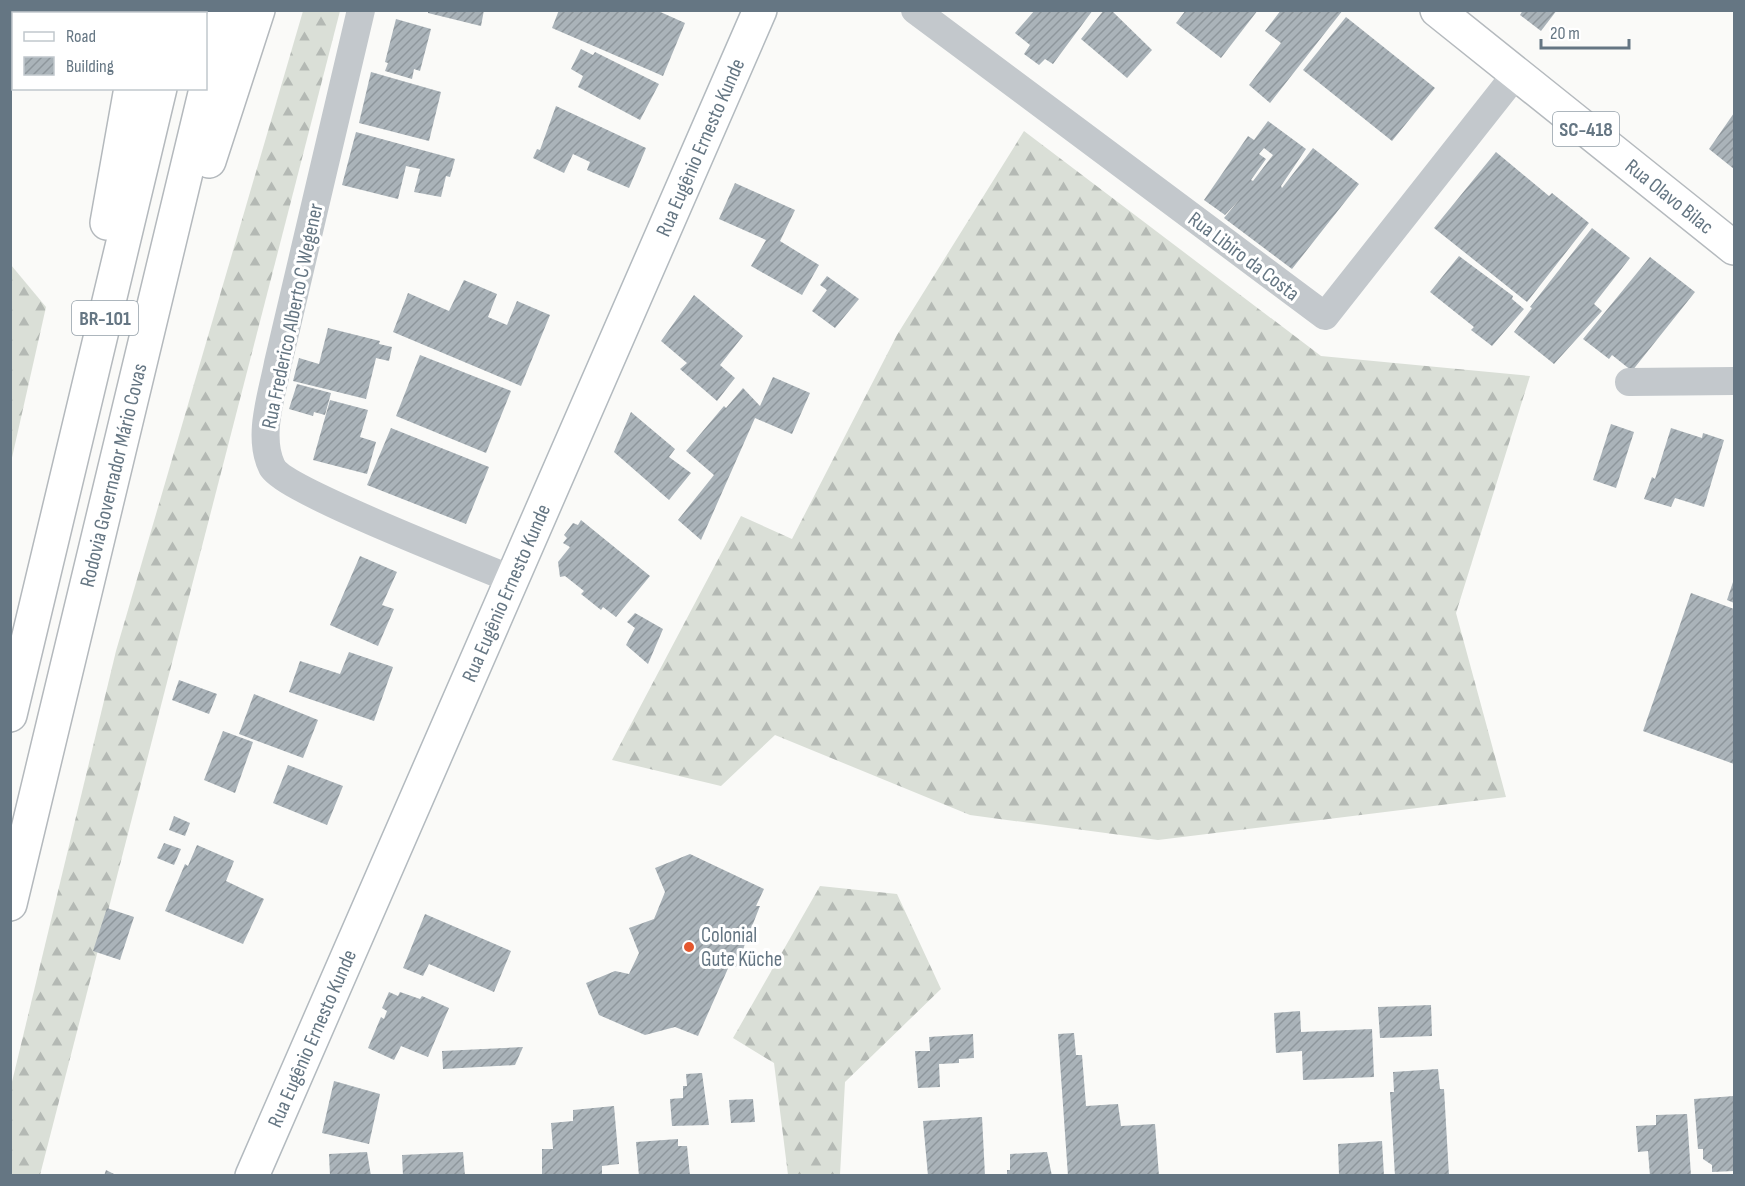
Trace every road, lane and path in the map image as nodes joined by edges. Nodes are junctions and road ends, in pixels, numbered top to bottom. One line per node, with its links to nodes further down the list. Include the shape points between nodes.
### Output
1 (225, 10): 8 (main road, Rodovia Governador Mário Covas / BR-101)
2 (258, 10): 15 (main road)
3 (361, 10): 17 (street, Rua Frederico Alberto C Wegener, via 278,363 265,448 273,469 289,482)
4 (760, 10): 17 (main road, Rua Eugênio Ernesto Kunde)
5 (915, 10): 7 (street, Rua Libiro da Costa, via 1325,316)
6 (1437, 10): 7 (main road, Rua Olavo Bilac / SC-418)
7 (1516, 74): 12 (main road, Rua Olavo Bilac / SC-418)
8 (207, 85)
9 (131, 90): 16 (main road)
10 (160, 90): 16 (main road, BR-101)
11 (206, 90): 15 (main road, Rodovia Governador Mário Covas / BR-101)
12 (1734, 248)
13 (1734, 381): 14 (street)
14 (1629, 382)
15 (132, 400): 19 (main road, Rodovia Governador Mário Covas / BR-101)
16 (50, 547): 18 (main road, BR-101)
17 (513, 580): 20 (main road, Rua Eugênio Ernesto Kunde)
18 (10, 715)
19 (10, 904)
20 (252, 1176)

